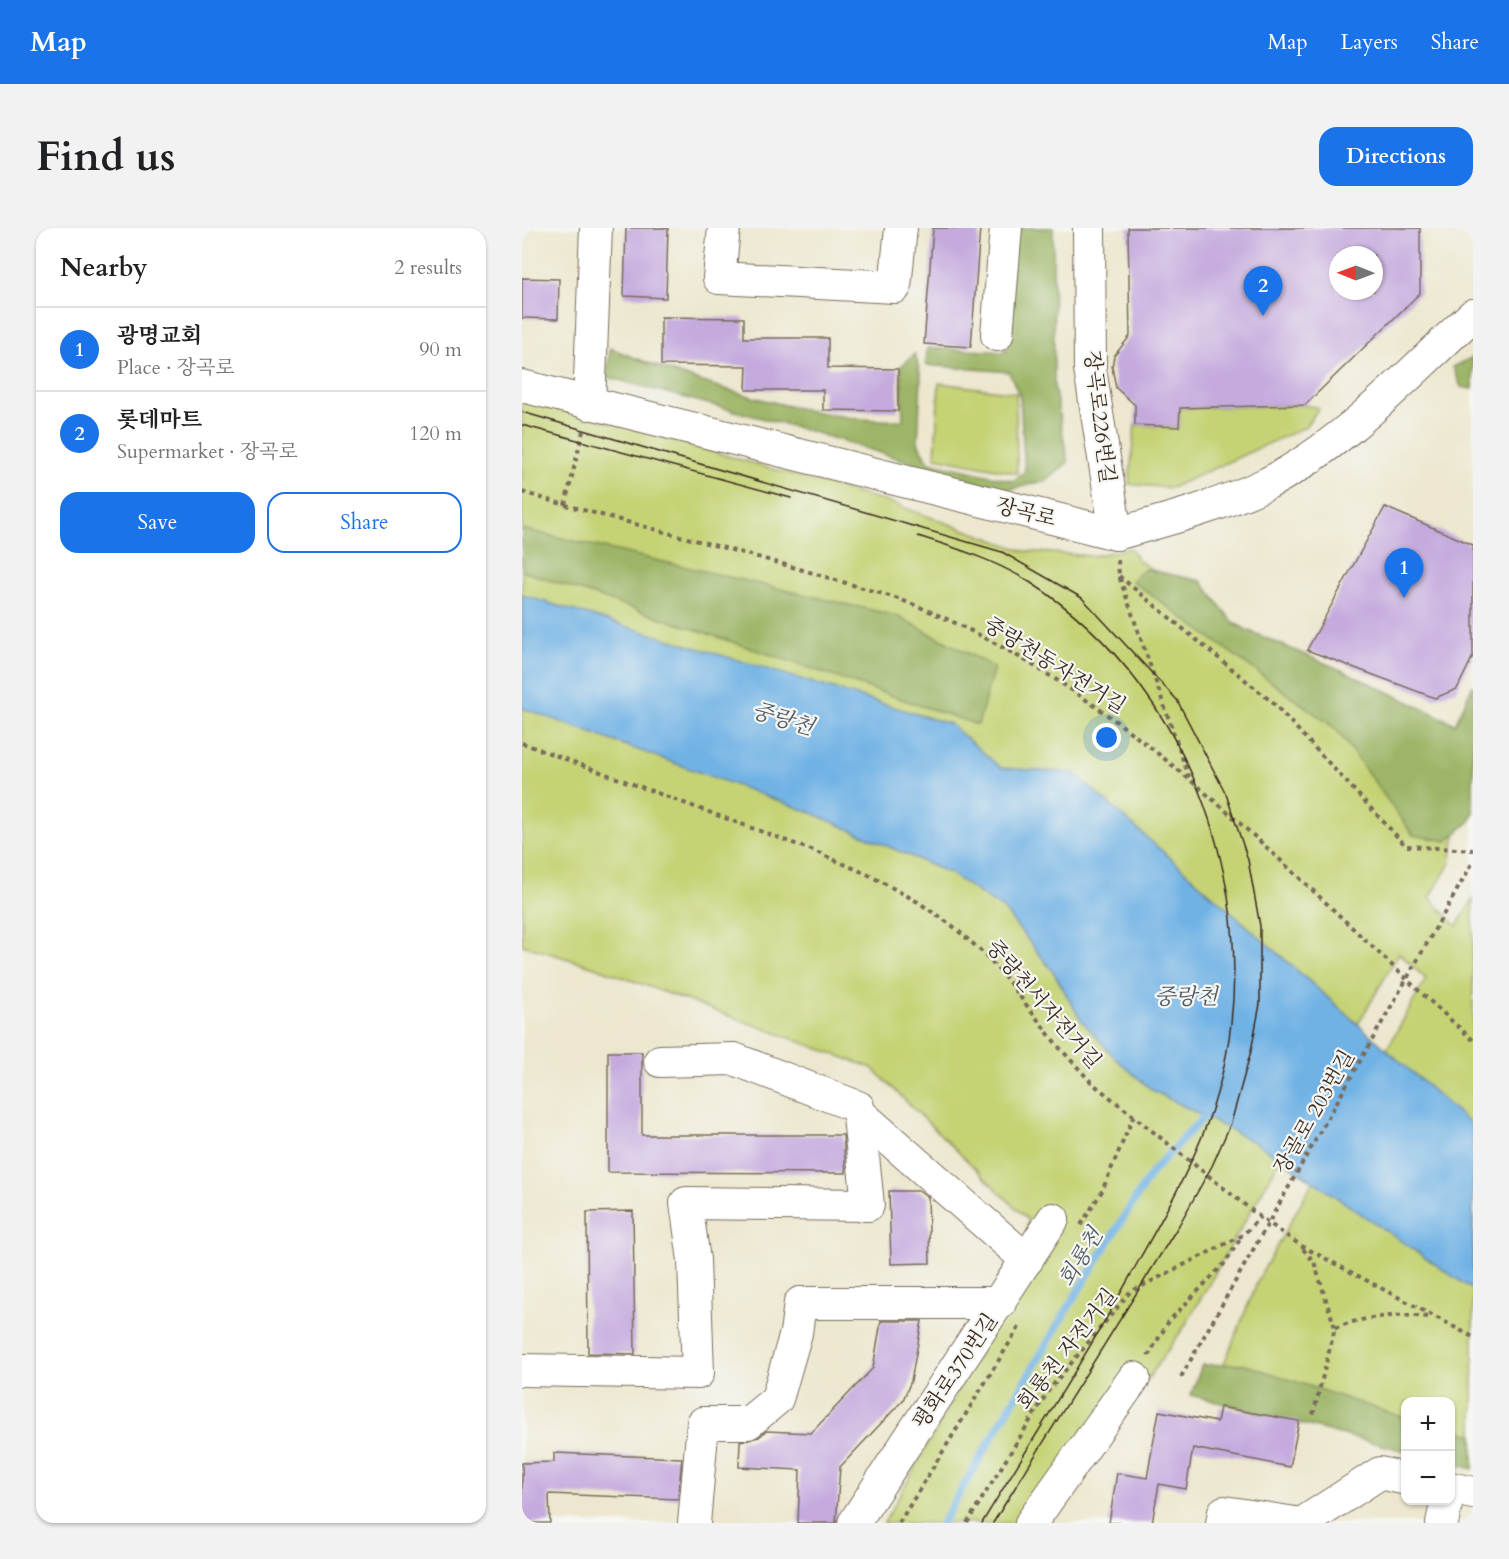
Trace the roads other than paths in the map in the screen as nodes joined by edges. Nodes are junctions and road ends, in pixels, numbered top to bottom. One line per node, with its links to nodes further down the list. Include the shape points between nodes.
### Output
1 (596, 228): 9 (street)
2 (724, 228): 3 (street, via 719,278 895,287)
3 (901, 228)
4 (1006, 228): 7 (street)
5 (1089, 228): 10 (street, 장곡로226번길, via 1090,369)
6 (1473, 315): 10 (street, 장곡로, via 1336,440 1268,483 1194,512)
7 (997, 335)
8 (522, 386): 9 (street, 장곡로)
9 (589, 404): 10 (street, 장곡로)
10 (1116, 534)
11 (660, 1061): 12 (street, via 734,1059 858,1107)
12 (858, 1112): 14 (street); 17 (street, via 868,1205 686,1203 694,1260 698,1373)
13 (1053, 1219): 14 (street, 평화로370번길)
14 (1027, 1260): 15 (street, 평화로370번길)
15 (1000, 1304): 22 (street, via 800,1303 796,1333 777,1399 748,1423 703,1423); 23 (street, 평화로370번길)
16 (1141, 1368): 24 (street)
17 (522, 1370)
18 (1401, 1478): 27 (street, via 1380,1473)
19 (1455, 1489): 20 (street)
20 (1473, 1493)
21 (1446, 1505): 28 (street)
22 (694, 1523)
23 (854, 1523)
24 (1031, 1523)
25 (1222, 1523): 26 (street, via 1224,1512)
26 (1295, 1523)
27 (1303, 1523)
28 (1442, 1523)

